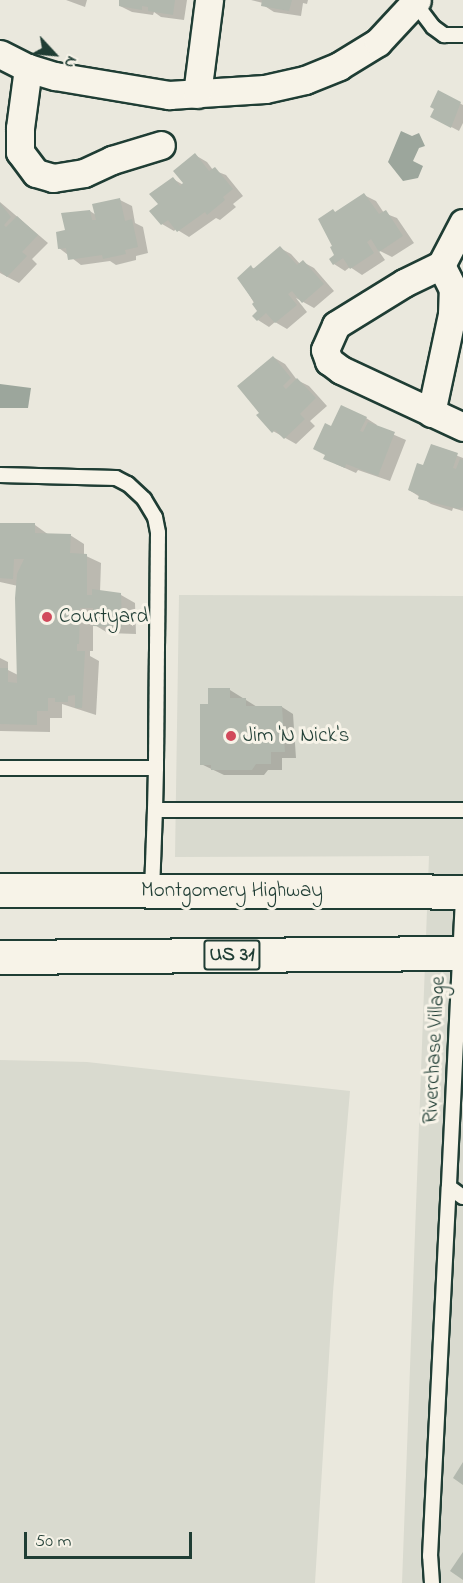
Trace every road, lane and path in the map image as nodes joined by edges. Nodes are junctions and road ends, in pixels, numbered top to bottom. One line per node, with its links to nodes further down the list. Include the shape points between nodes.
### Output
1 (208, 0): 6 (street)
2 (416, 2): 3 (lane, via 433,27 444,35); 6 (street, via 378,42 322,73 265,89)
3 (463, 35)
4 (0, 54): 5 (street)
5 (28, 68): 6 (street, via 169,95); 7 (street, via 20,152 36,173 53,178 84,173)
6 (197, 94)
7 (161, 145)
8 (463, 223): 9 (street)
9 (452, 281): 10 (street, via 445,354); 10 (street, via 404,283 336,325 325,350 329,361 341,370)
10 (431, 413): 11 (street)
11 (463, 427)
12 (0, 475): 14 (lane, via 116,477 128,483 154,517 158,533)
13 (0, 768): 14 (lane)
14 (156, 768): 15 (lane)
15 (155, 810): 16 (lane); 18 (lane)
16 (463, 810)
17 (0, 890): 18 (main road, Montgomery Highway)
18 (152, 891): 19 (main road, Montgomery Highway)
19 (463, 892)
20 (463, 898): 21 (lane, Riverchase Village)
21 (462, 953): 22 (main road, US 31); 23 (lane, Riverchase Village)
22 (0, 957)
23 (459, 1047): 24 (lane, Riverchase Village)
24 (457, 1141): 25 (lane, Riverchase Village)
25 (449, 1188): 26 (lane); 27 (lane, Riverchase Village, via 430,1556)
26 (463, 1197)
27 (432, 1583)

